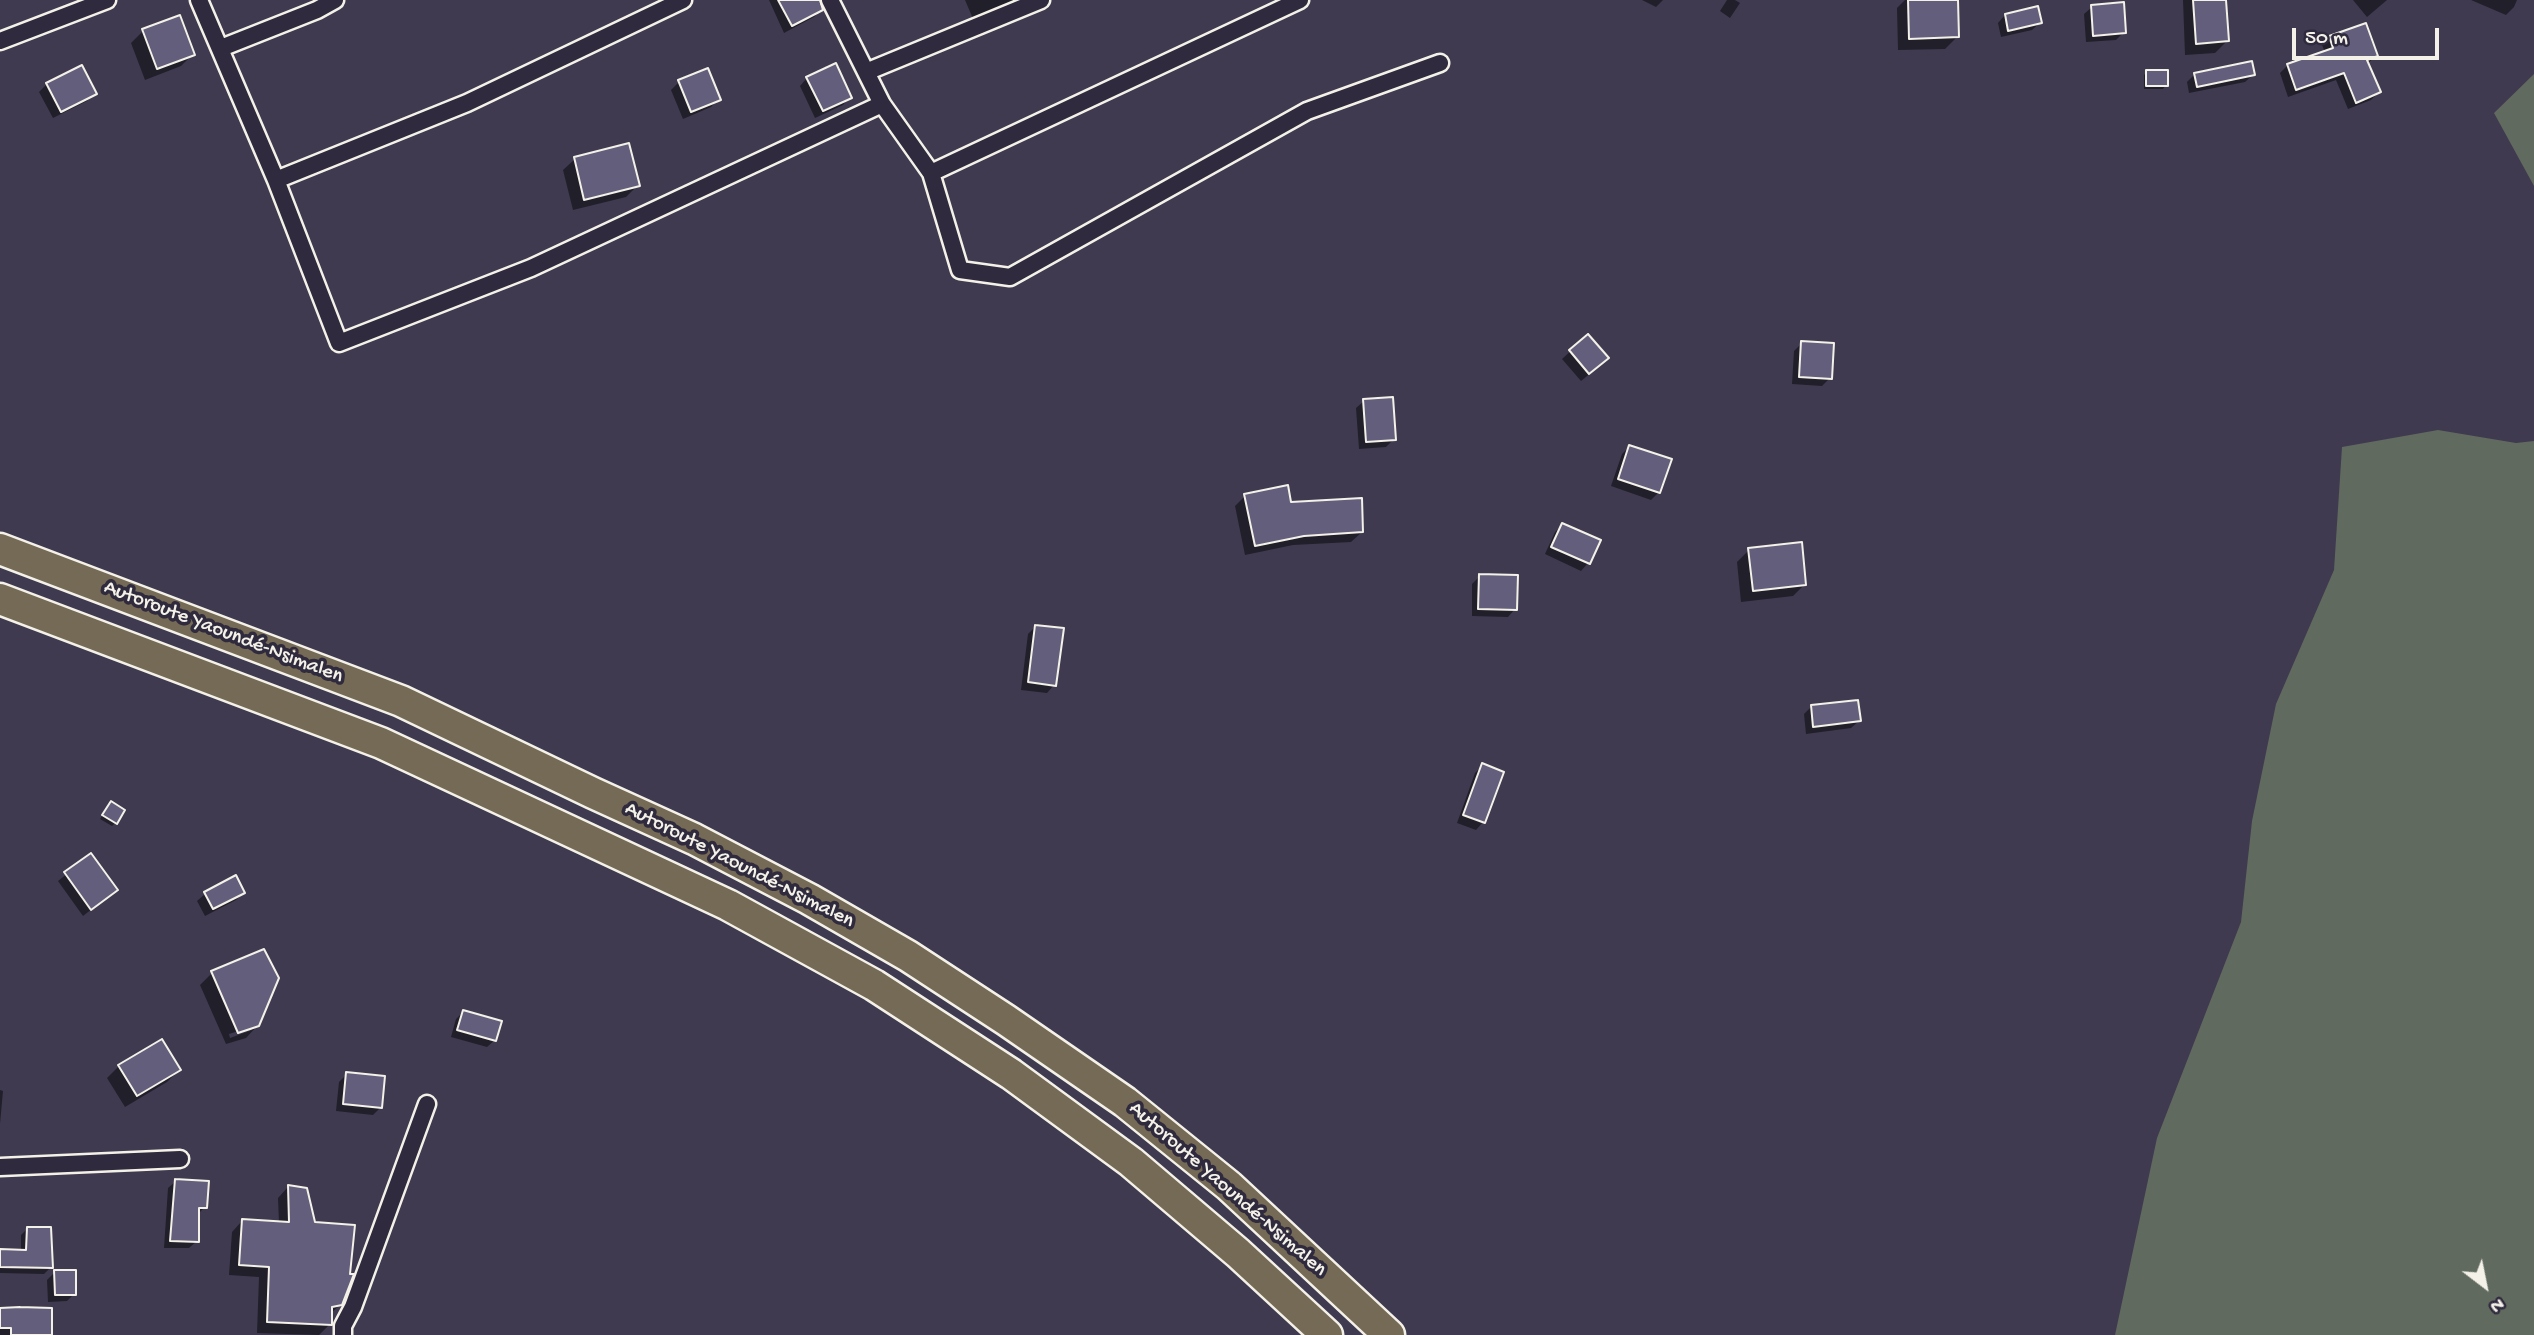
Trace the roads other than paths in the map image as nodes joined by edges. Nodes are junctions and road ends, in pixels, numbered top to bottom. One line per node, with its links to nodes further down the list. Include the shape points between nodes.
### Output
1 (107, 0): 8 (street)
2 (199, 0): 9 (street)
3 (335, 0): 9 (street)
4 (683, 0): 14 (street, via 467,103)
5 (830, 0): 11 (street)
6 (1041, 0): 11 (street)
7 (1300, 0): 13 (street)
8 (0, 41)
9 (221, 48): 14 (street)
10 (1440, 63): 13 (street, via 1307,111 1010,277 960,270)
11 (866, 72): 12 (street)
12 (882, 104): 13 (street); 14 (street, via 531,268 339,343)
13 (931, 173)
14 (276, 180)
15 (0, 549): 22 (highway, Autoroute Yaoundé-Nsimalen, via 401,701 694,839 809,899 919,963 1125,1102 1229,1186)
16 (0, 599): 21 (highway, Autoroute Yaoundé-Nsimalen, via 381,744 729,905 849,972 1011,1074 1131,1162)
17 (427, 1104): 20 (street)
18 (180, 1159): 19 (street)
19 (0, 1167)
20 (343, 1335)
21 (1327, 1335)
22 (1389, 1335)

